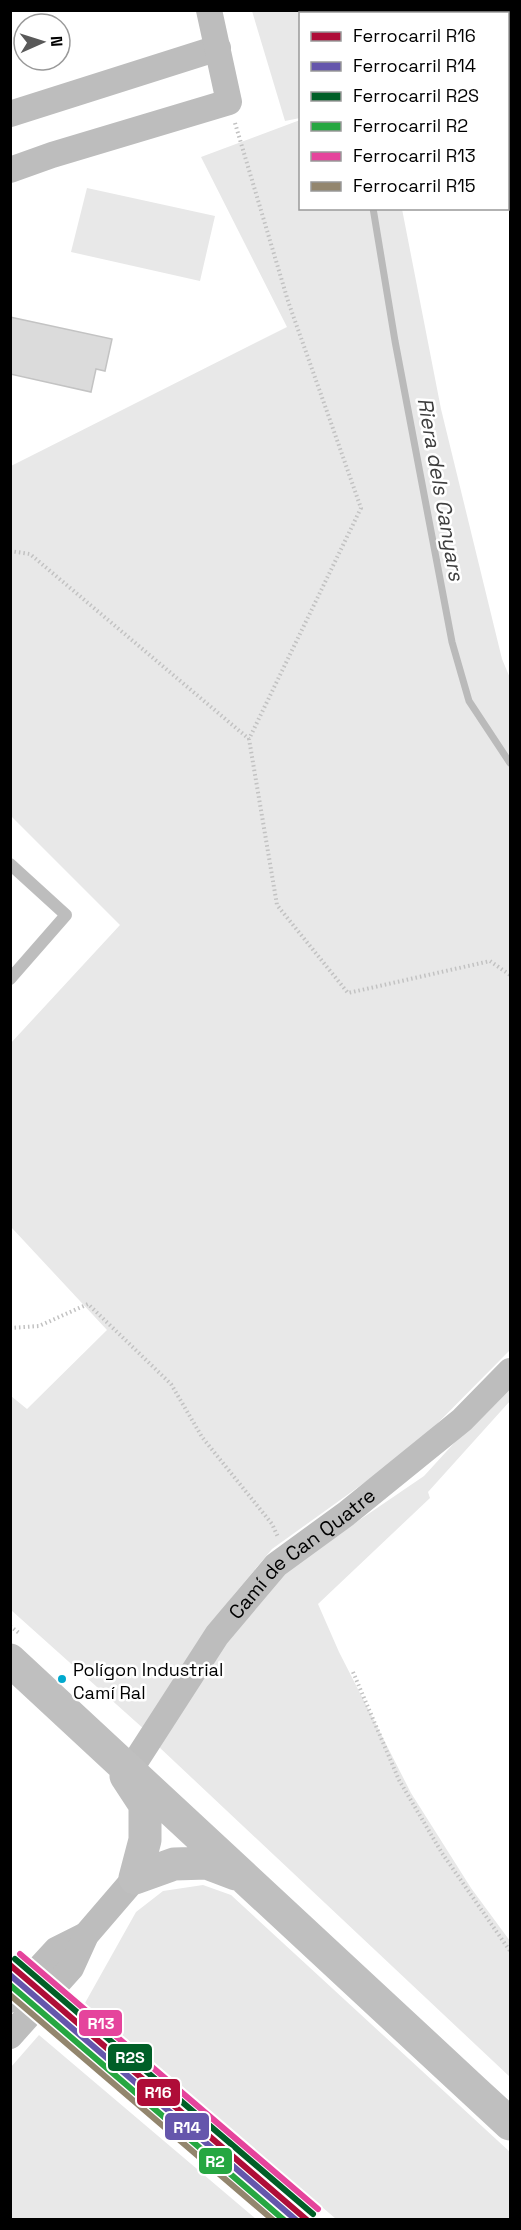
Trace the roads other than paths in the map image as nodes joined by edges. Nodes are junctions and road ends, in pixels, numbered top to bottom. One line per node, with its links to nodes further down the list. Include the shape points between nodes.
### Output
1 (209, 10): 2 (street)
2 (218, 48): 3 (street); 4 (street, via 229,102)
3 (10, 114)
4 (10, 170)
5 (10, 864): 6 (lane, via 66,915)
6 (10, 979)
7 (510, 1371): 9 (street, Camí de Can Quatre, via 462,1420 276,1565 217,1635)
8 (10, 1660): 9 (street)
9 (123, 1764): 10 (street); 11 (street, via 145,1805 145,1840)
10 (240, 1875): 11 (street, via 207,1863 174,1864); 15 (street)
11 (135, 1878): 12 (street)
12 (86, 1935): 13 (street, via 56,1950); 14 (street, via 70,1968)
13 (10, 2000)
14 (10, 2036)
15 (510, 2124)

